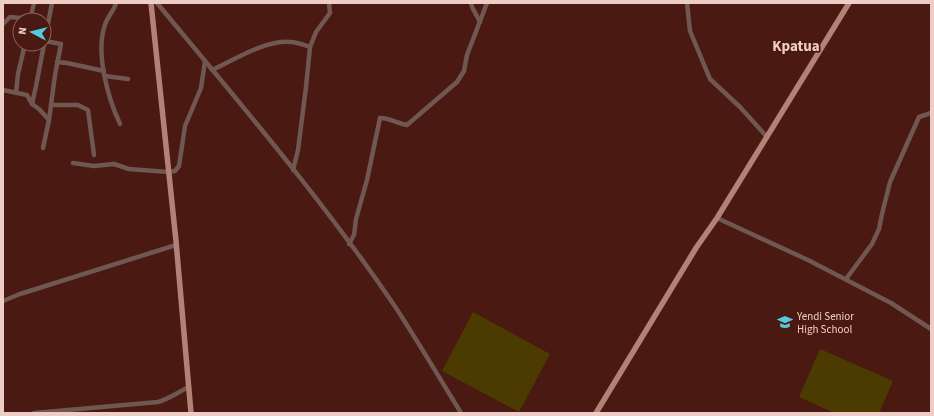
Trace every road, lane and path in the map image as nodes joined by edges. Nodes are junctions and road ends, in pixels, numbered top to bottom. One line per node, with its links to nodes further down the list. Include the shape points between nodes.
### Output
1 (116, 3): 19 (street, via 105,24 102,43)
2 (151, 3): 33 (main road)
3 (157, 3): 16 (street)
4 (328, 3): 13 (street, via 330,13 316,32)
5 (471, 3): 10 (street)
6 (487, 3): 10 (street)
7 (688, 3): 28 (street, via 690,31 710,79)
8 (849, 3): 28 (main road)
9 (12, 17): 11 (street)
10 (480, 22): 35 (street, via 458,82 407,125 380,118 354,235)
11 (3, 24)
12 (52, 42): 17 (street, via 61,44)
13 (310, 47): 18 (street, via 291,42 263,45); 32 (street, via 306,93)
14 (23, 52): 22 (street)
15 (43, 52): 23 (street)
16 (204, 61): 18 (street); 33 (street, via 201,88 185,126 179,166 175,171)
17 (57, 62): 19 (street); 24 (street)
18 (212, 70): 32 (street)
19 (105, 74): 20 (street); 27 (street, via 108,91)
20 (128, 79)
21 (3, 90): 22 (street)
22 (16, 93): 23 (street, via 27,95)
23 (32, 104): 26 (street)
24 (51, 105): 26 (street); 30 (street, via 78,104 88,110)
25 (931, 112): 37 (street, via 919,117 890,182 879,229 872,244)
26 (49, 120): 29 (street)
27 (120, 124)
28 (767, 137): 34 (main road)
29 (43, 148)
30 (94, 155)
31 (73, 162): 33 (street, via 94,166 114,164 130,169)
32 (293, 170): 35 (street)
33 (168, 172): 36 (main road)
34 (717, 218): 37 (street); 45 (main road, via 696,248)
35 (349, 244): 44 (street, via 394,305)
36 (176, 245): 38 (street); 40 (main road)
37 (846, 280): 39 (street, via 891,303)
38 (3, 301)
39 (931, 329)
40 (189, 388): 41 (street, via 158,402); 43 (main road)
41 (90, 411): 42 (street)
42 (34, 413)
43 (191, 413)
44 (461, 413)
45 (596, 413)

